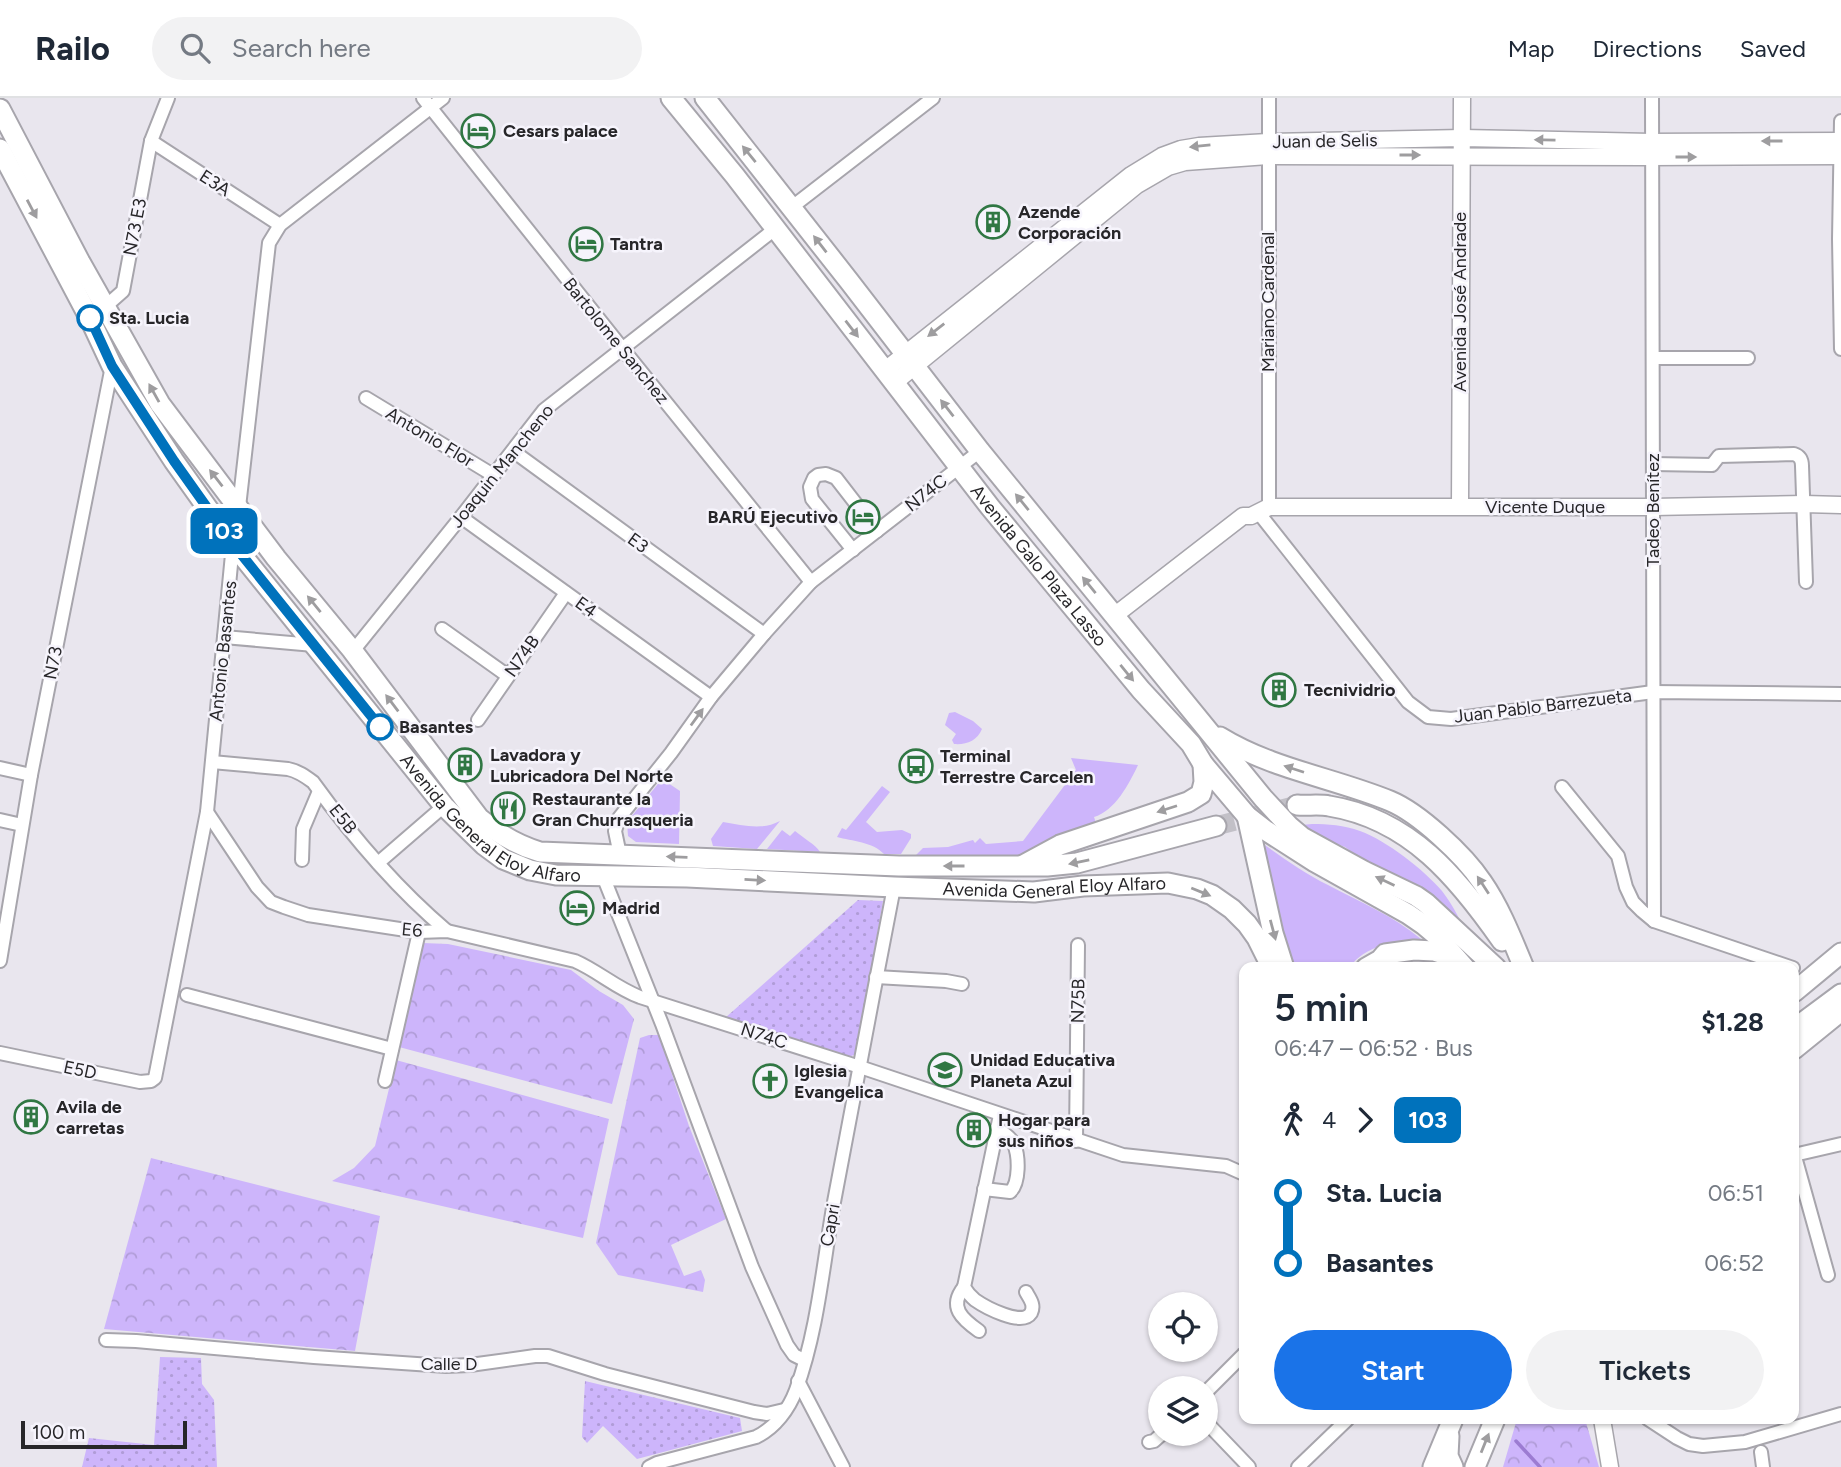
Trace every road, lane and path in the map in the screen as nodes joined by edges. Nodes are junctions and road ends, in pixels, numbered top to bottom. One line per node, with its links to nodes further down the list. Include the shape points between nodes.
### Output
1 (168, 98): 13 (street, N73 E3)
2 (443, 98): 9 (street)
3 (671, 98): 23 (main road, Avenida Galo Plaza Lasso)
4 (705, 98): 21 (main road, Avenida Galo Plaza Lasso, one-way to 4)
5 (933, 98): 21 (street)
6 (1269, 98): 17 (street, Mariano Cardenal)
7 (1462, 98): 12 (main road, Avenida José Andrade)
8 (1652, 98): 18 (street, Tadeo Benítez)
9 (426, 103): 22 (street); 25 (street, Bartolome Sanchez)
10 (0, 108): 24 (main road, Avenida General Eloy Alfaro)
11 (1841, 121): 14 (street)
12 (1462, 138): 15 (main road, Juan de Selis); 18 (main road, Juan de Selis, one-way to 12); 19 (main road, Avenida José Andrade)
13 (151, 141): 22 (street, E3A); 24 (street, N73 E3, via 124,291)
14 (1841, 141): 18 (main road, Juan de Selis, one-way to 18); 20 (street)
15 (1384, 148): 17 (main road, Juan de Selis); 19 (main road, Juan de Selis, one-way to 19)
16 (0, 149): 30 (main road, Avenida General Eloy Alfaro, one-way to 30)
17 (1268, 149): 29 (main road, Juan de Selis, via 1185,162 1150,177); 43 (street, Mariano Cardenal)
18 (1651, 149): 19 (main road, Juan de Selis); 20 (main road, Juan de Selis, one-way to 20); 27 (street, Tadeo Benítez)
19 (1461, 155): 40 (main road, Avenida José Andrade)
20 (1841, 156): 26 (street)
21 (792, 207): 29 (main road, Avenida Galo Plaza Lasso, one-way to 21)
22 (280, 225): 42 (street, Antonio Basantes, via 269,243)
23 (775, 229): 25 (street, Joaquin Mancheno); 31 (main road, Avenida Galo Plaza Lasso, one-way to 31)
24 (106, 306): 42 (main road, Avenida General Eloy Alfaro, one-way to 24, via 160,404)
25 (622, 348): 33 (street, Joaquin Mancheno, via 544,410); 48 (street, Bartolome Sanchez)
26 (1841, 349)
27 (1653, 358): 28 (street); 35 (street, Tadeo Benítez)
28 (1748, 358)
29 (910, 360): 31 (main road, Juan de Selis); 34 (main road, Avenida Galo Plaza Lasso, one-way to 29)
30 (112, 366): 46 (main road, Avenida General Eloy Alfaro); 66 (street, N73)
31 (889, 377): 36 (main road, Avenida Galo Plaza Lasso)
32 (366, 398): 37 (street, Antonio Flor)
33 (513, 451): 37 (street, Joaquin Mancheno); 53 (street, E3)
34 (980, 451): 36 (street, N74C); 51 (main road, Avenida Galo Plaza Lasso, one-way to 34)
35 (1653, 464): 38 (street, via 1712,465 1719,456 1794,454 1802,462); 41 (street, Tadeo Benítez)
36 (959, 468): 45 (street, N74C); 64 (main road, Avenida Galo Plaza Lasso, one-way to 64)
37 (493, 475): 44 (street, Joaquin Mancheno)
38 (1804, 504): 39 (main road, Vicente Duque); 41 (main road, Vicente Duque); 49 (street)
39 (1841, 505)
40 (1460, 506): 41 (main road, Vicente Duque); 43 (main road, Vicente Duque)
41 (1653, 507): 58 (street, Tadeo Benítez)
42 (239, 508): 46 (street, Antonio Basantes); 56 (main road, Avenida General Eloy Alfaro, one-way to 42)
43 (1259, 511): 51 (main road); 58 (street, Juan Pablo Barrezueta, via 1408,702 1428,717 1451,719)
44 (461, 517): 50 (street, E4); 56 (street, Joaquin Mancheno)
45 (877, 531): 47 (street, N74C); 47 (street, via 836,478 826,474 814,478 811,499)
46 (233, 544): 54 (street, Antonio Basantes); 55 (main road, Avenida General Eloy Alfaro)
47 (853, 550): 48 (street, N74C)
48 (811, 582): 53 (street, N74C)
49 (1806, 582)
50 (566, 593): 57 (street, N74B); 60 (street, E4)
51 (1117, 621): 62 (main road, Avenida Galo Plaza Lasso)
52 (442, 629): 57 (street)
53 (764, 634): 60 (street, N74C)
54 (224, 637): 55 (street); 63 (street, Antonio Basantes)
55 (314, 645): 69 (main road, Avenida General Eloy Alfaro)
56 (353, 651): 76 (main road, Avenida General Eloy Alfaro, one-way to 56, via 540,852 497,833 479,818)
57 (508, 676): 61 (street, N74B)
58 (1653, 692): 59 (street, Juan Pablo Barrezueta); 83 (street, Tadeo Benítez)
59 (1841, 694)
60 (711, 697): 76 (street, N74C, one-way to 60, via 615,831 619,818)
61 (478, 720)
62 (1209, 731): 94 (main road, Avenida Galo Plaza Lasso, one-way to 62, via 1416,896 1318,847 1289,826); 97 (main road, one-way to 62, via 1482,881 1413,814 1389,801 1266,760)
63 (212, 762): 68 (street, E5B, via 297,771); 71 (street, Antonio Basantes)
64 (1203, 764): 72 (main road, Avenida Galo Plaza Lasso); 79 (main road, one-way to 79, via 1201,794 1188,802 1060,845)
65 (0, 768): 66 (street)
66 (30, 775): 74 (street, N73)
67 (1562, 787): 83 (street, via 1618,856 1633,902)
68 (319, 791): 77 (street, via 303,829); 78 (street, E5B)
69 (444, 806): 78 (street); 80 (main road, Avenida General Eloy Alfaro, via 484,845 511,863 556,875)
70 (1297, 806): 82 (main road, via 1341,808 1391,827 1449,872)
71 (207, 812): 85 (street, E6, via 271,902 308,915); 113 (street, Antonio Basantes)
72 (1247, 816): 90 (main road, one-way to 90); 93 (main road, Avenida Galo Plaza Lasso, via 1315,862 1408,914)
73 (0, 820): 74 (street)
74 (22, 824): 88 (street, N73)
75 (1216, 826): 79 (main road, Avenida General Eloy Alfaro, one-way to 79, via 1077,863)
76 (620, 855): 79 (main road, Avenida General Eloy Alfaro, one-way to 76)
77 (302, 860)
78 (379, 863): 84 (street, E5B)
79 (1022, 866)
80 (603, 876): 81 (main road, Avenida General Eloy Alfaro, one-way to 81); 106 (street)
81 (894, 887): 89 (main road, Avenida General Eloy Alfaro, one-way to 89, via 1034,892 1124,884 1185,886 1212,895 1232,909 1257,938); 101 (street, Capri)
82 (1473, 899): 95 (main road); 96 (main road)
83 (1654, 921): 98 (street)
84 (447, 931): 85 (street, E6); 106 (street, E6, via 575,961 627,992)
85 (419, 932): 110 (street)
86 (1078, 945): 117 (street, N75B)
87 (1841, 953): 100 (main road)
88 (0, 961)
89 (1269, 962)
90 (1282, 962)
91 (1376, 962): 92 (main road, via 1385,954 1414,950 1434,951)
92 (1459, 962)
93 (1460, 962)
94 (1490, 962)
95 (1494, 962)
96 (1518, 962)
97 (1520, 962)
98 (1775, 962)
99 (1799, 970): 100 (street)
100 (1815, 975): 103 (main road)
101 (876, 977): 102 (street); 112 (street, Capri)
102 (962, 984)
103 (1799, 988)
104 (1841, 994): 108 (main road)
105 (187, 995): 110 (street)
106 (653, 1000): 112 (street, N74C); 129 (street, via 752,1267 787,1345)
107 (1841, 1011): 109 (main road)
108 (1799, 1025)
109 (1799, 1045)
110 (392, 1049): 114 (street)
111 (0, 1053): 113 (street, E5D, via 140,1082 151,1081)
112 (860, 1067): 115 (street, N74C); 129 (street, Capri)
113 (157, 1073)
114 (384, 1081)
115 (1000, 1115): 116 (street); 117 (street, N74C)
116 (997, 1128): 122 (street); 122 (street, via 1014,1144 1016,1186 1010,1192)
117 (1076, 1141): 120 (street, N74C, via 1123,1155 1226,1166)
118 (1841, 1144): 119 (street)
119 (1799, 1153)
120 (1239, 1172)
121 (1799, 1172): 123 (street)
122 (984, 1189): 124 (street)
123 (1828, 1275)
124 (964, 1287): 125 (street, via 976,1300 1020,1319 1032,1308); 126 (street, via 957,1299 959,1313)
125 (1026, 1292)
126 (979, 1331)
127 (106, 1340): 132 (street, Calle D, via 446,1366 548,1356 754,1412)
128 (1239, 1359): 130 (street)
129 (804, 1360): 131 (street, Capri)
130 (1218, 1380)
131 (798, 1381): 132 (street, Capri); 143 (street)
132 (784, 1410): 142 (street, Capri, via 774,1426 756,1437)
133 (1841, 1414): 139 (street, via 1745,1442 1703,1446 1689,1444)
134 (1343, 1424): 145 (street)
135 (1451, 1424): 146 (main road)
136 (1452, 1424): 147 (main road, via 1447,1447)
137 (1493, 1424): 148 (main road, one-way to 137)
138 (1603, 1424): 149 (main road)
139 (1656, 1424)
140 (1218, 1435): 144 (street)
141 (1761, 1452): 150 (street)
142 (649, 1467)
143 (843, 1467)
144 (1249, 1467)
145 (1298, 1467)
146 (1433, 1467)
147 (1453, 1467)
148 (1475, 1467)
149 (1610, 1467)
150 (1763, 1467)

